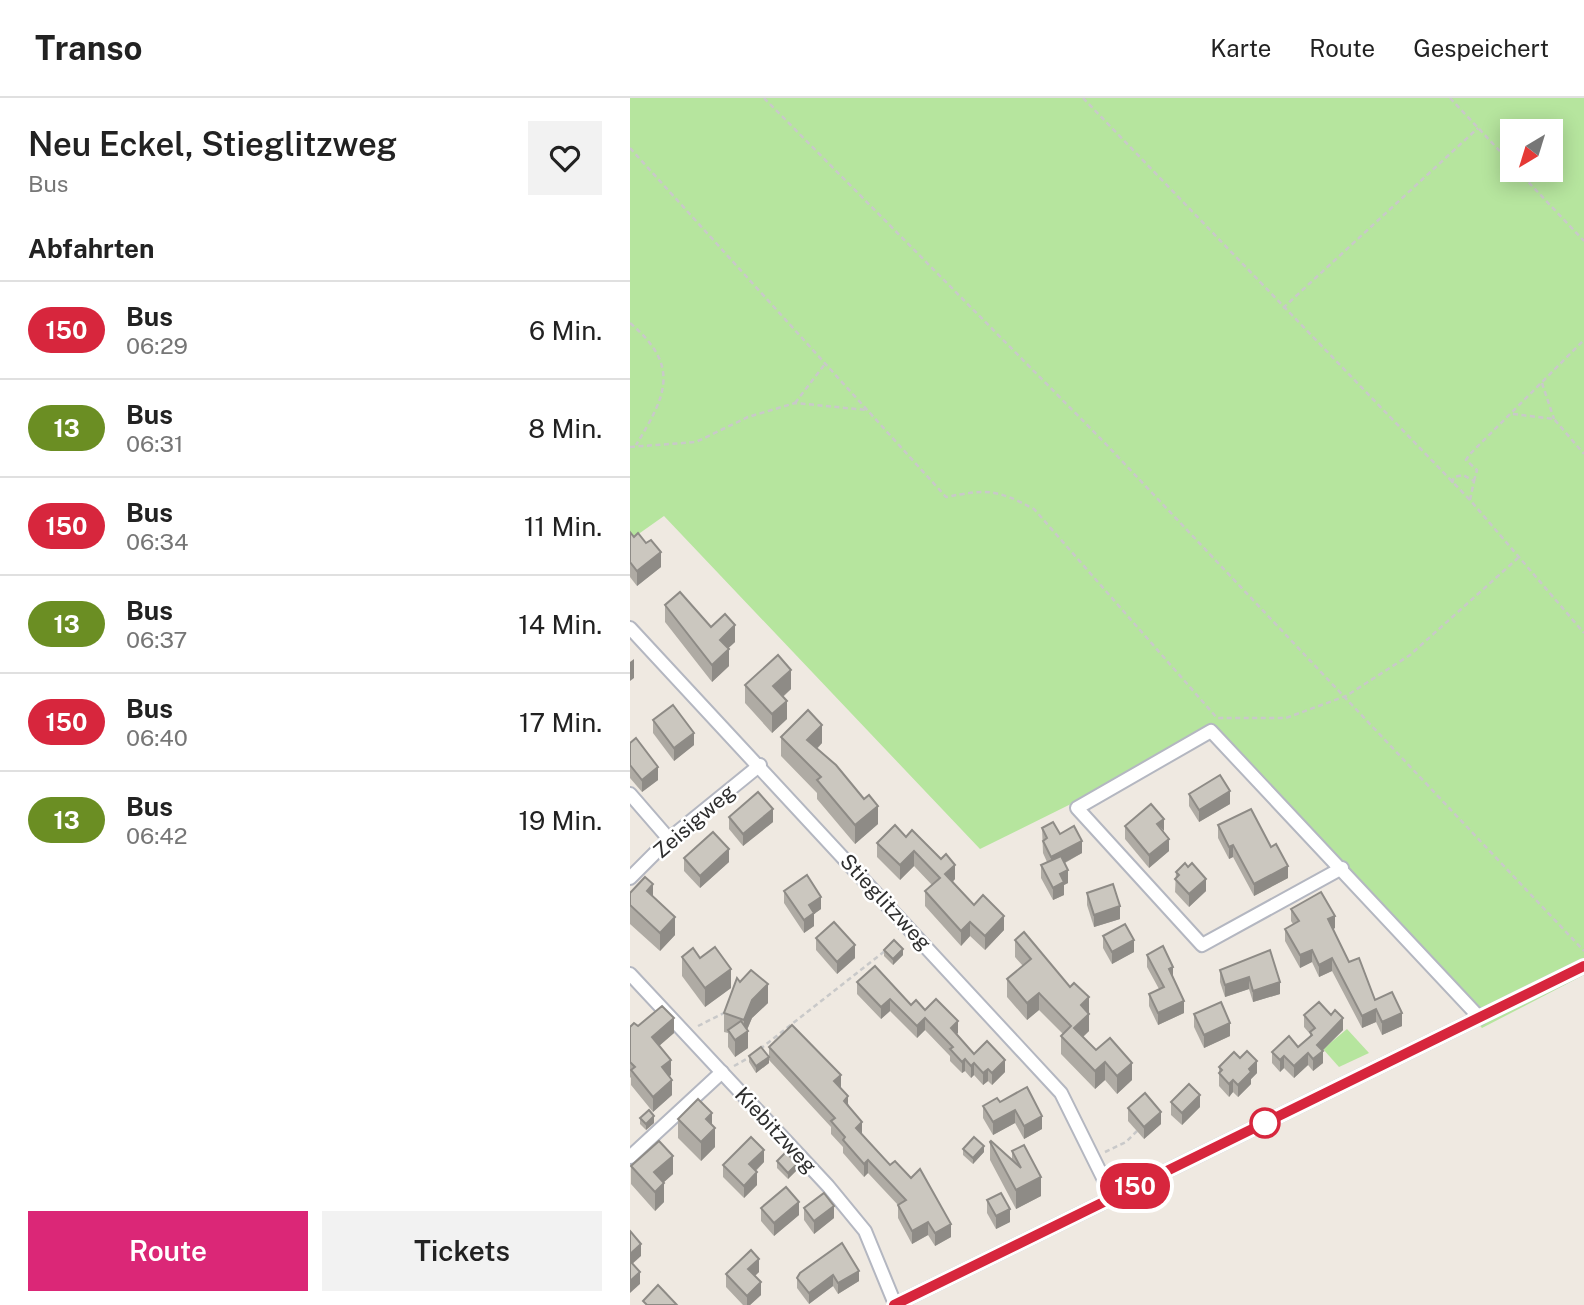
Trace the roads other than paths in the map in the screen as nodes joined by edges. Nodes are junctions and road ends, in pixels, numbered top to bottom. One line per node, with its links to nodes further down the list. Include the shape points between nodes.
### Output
1 (630, 628): 2 (street, Stieglitzweg)
2 (760, 765): 4 (street, Zeisigweg); 12 (street, Stieglitzweg, via 1061,1093)
3 (630, 794): 4 (street)
4 (669, 839): 6 (street, Zeisigweg)
5 (1342, 868): 5 (street, via 1211,731 1077,808 1202,945); 9 (street)
6 (630, 878)
7 (1584, 966): 9 (street)
8 (630, 974): 10 (street, Kiebitzweg)
9 (1480, 1017): 12 (street)
10 (722, 1072): 11 (street); 13 (street, Kiebitzweg, via 865,1231)
11 (630, 1157)
12 (1112, 1198): 13 (street)
13 (895, 1305)

